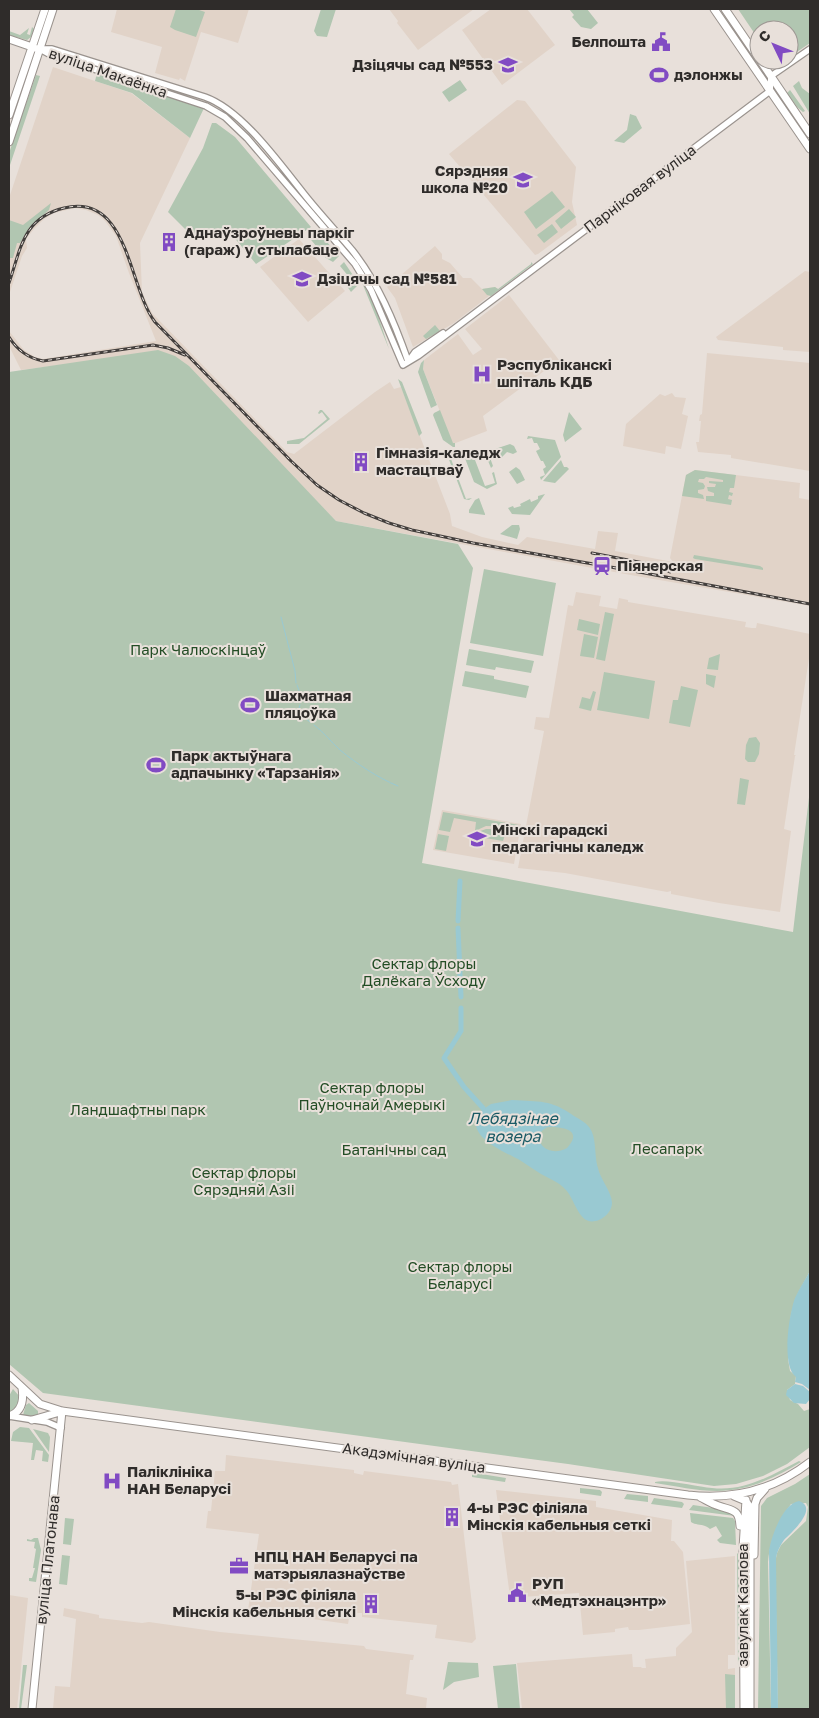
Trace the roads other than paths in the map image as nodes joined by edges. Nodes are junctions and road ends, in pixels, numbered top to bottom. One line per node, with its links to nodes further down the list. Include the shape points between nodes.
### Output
1 (45, 9): 7 (main road)
2 (53, 9): 7 (main road)
3 (714, 9): 11 (main road)
4 (725, 9): 6 (main road)
5 (9, 39): 7 (main road)
6 (749, 44)
7 (36, 48): 12 (street, вуліца Макаёнка, via 52,49); 13 (street, вуліца Макаёнка); 14 (main road); 16 (main road)
8 (810, 49): 10 (street)
9 (767, 70): 10 (main road)
10 (771, 76): 11 (street); 15 (main road)
11 (770, 91): 17 (main road); 20 (street, Парніковая вуліца)
12 (216, 101): 13 (street); 18 (street, вуліца Макаёнка, via 246,126)
13 (212, 109): 19 (street, вуліца Макаёнка, via 247,138)
14 (9, 115)
15 (810, 134)
16 (9, 142)
17 (810, 149)
18 (352, 250): 19 (street); 20 (street, вуліца Макаёнка, via 367,269 391,315)
19 (347, 255): 20 (street, вуліца Макаёнка, via 371,290)
20 (406, 363)
21 (9, 1376): 22 (main road)
22 (22, 1388): 23 (main road, via 40,1404); 24 (main road, via 22,1405)
23 (62, 1411): 25 (main road); 26 (main road, вуліца Платонава); 30 (main road, Акадэмічная вуліца)
24 (9, 1416): 25 (street)
25 (32, 1420): 26 (street)
26 (61, 1428): 35 (main road, вуліца Платонава)
27 (810, 1462): 28 (main road, Акадэмічная вуліца)
28 (766, 1488): 29 (main road, Акадэмічная вуліца); 34 (main road, завулак Казлова, via 755,1504)
29 (752, 1492): 31 (main road, Акадэмічная вуліца); 32 (main road)
30 (698, 1496): 31 (main road, Акадэмічная вуліца); 33 (main road, via 736,1512)
31 (731, 1496): 32 (main road)
32 (746, 1501): 33 (main road, завулак Казлова); 34 (main road, завулак Казлова, via 750,1508)
33 (744, 1541): 36 (main road, завулак Казлова)
34 (751, 1575): 37 (main road, завулак Казлова)
35 (32, 1709)
36 (744, 1709)
37 (750, 1709)

